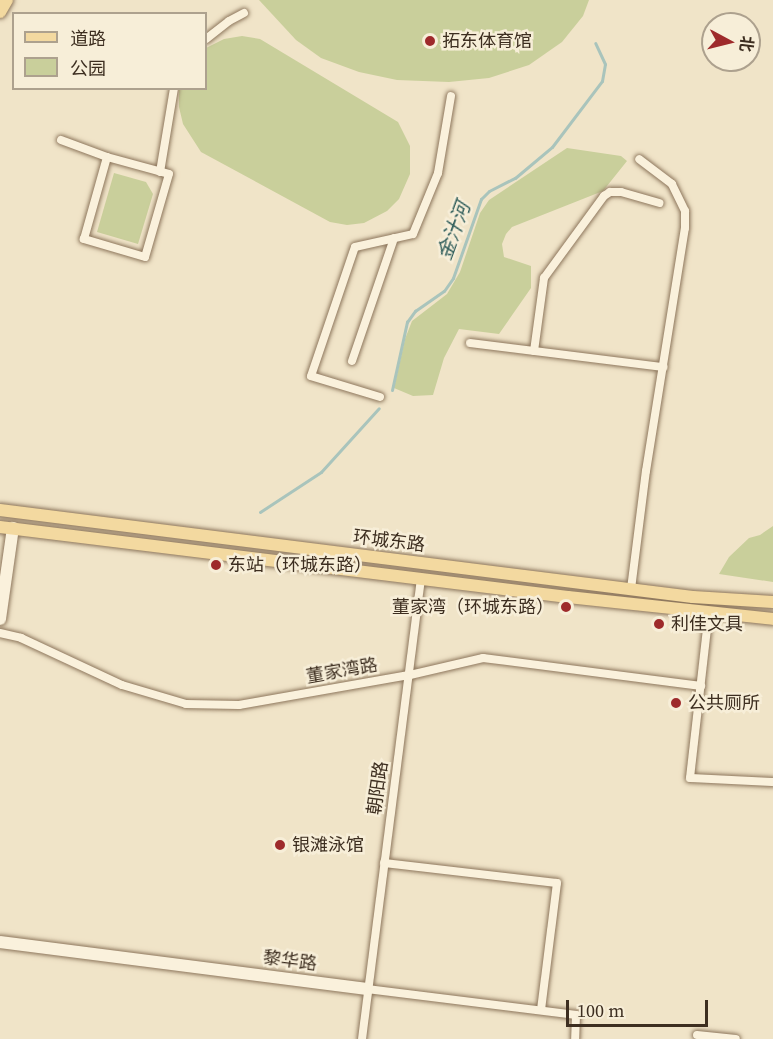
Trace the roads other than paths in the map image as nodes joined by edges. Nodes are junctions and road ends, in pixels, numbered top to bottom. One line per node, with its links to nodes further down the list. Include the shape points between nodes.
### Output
1 (6, 0): 2 (main road)
2 (0, 12)
3 (244, 13): 4 (street)
4 (207, 38)
5 (174, 90): 10 (street)
6 (451, 96): 12 (street, via 438,173 413,234)
7 (62, 140): 8 (street)
8 (107, 157): 10 (street); 10 (street, via 84,239 145,257 169,174)
9 (639, 159): 16 (street, via 672,184 685,211)
10 (160, 172)
11 (659, 203): 14 (street, via 621,192 604,196 544,278)
12 (394, 238): 15 (street); 17 (street, via 355,247 311,376)
13 (470, 343): 14 (street)
14 (534, 351): 16 (street)
15 (352, 361)
16 (664, 368): 22 (street)
17 (381, 397)
18 (0, 510): 22 (main road, 环城东路)
19 (0, 526): 20 (main road, 环城东路)
20 (13, 528): 21 (main road, 环城东路); 25 (street)
21 (421, 578): 24 (main road, 环城东路); 28 (street, 朝阳路)
22 (631, 589): 23 (main road, 环城东路)
23 (773, 602)
24 (709, 611): 26 (main road, 环城东路); 29 (street)
25 (0, 619)
26 (773, 619)
27 (0, 633): 28 (street, 董家湾路, via 21,638 122,685 186,704 239,705)
28 (410, 675): 29 (street, 董家湾路, via 489,658); 31 (street, 朝阳路)
29 (701, 686): 30 (street, via 690,778)
30 (773, 782)
31 (384, 863): 33 (street, 朝阳路); 34 (street, via 557,883)
32 (0, 942): 33 (street, 黎华路)
33 (367, 989): 34 (street, 黎华路); 36 (street, 朝阳路)
34 (542, 1010): 37 (street, 黎华路, via 576,1015)
35 (697, 1035): 38 (street)
36 (362, 1039)
37 (575, 1039)
38 (736, 1039)

